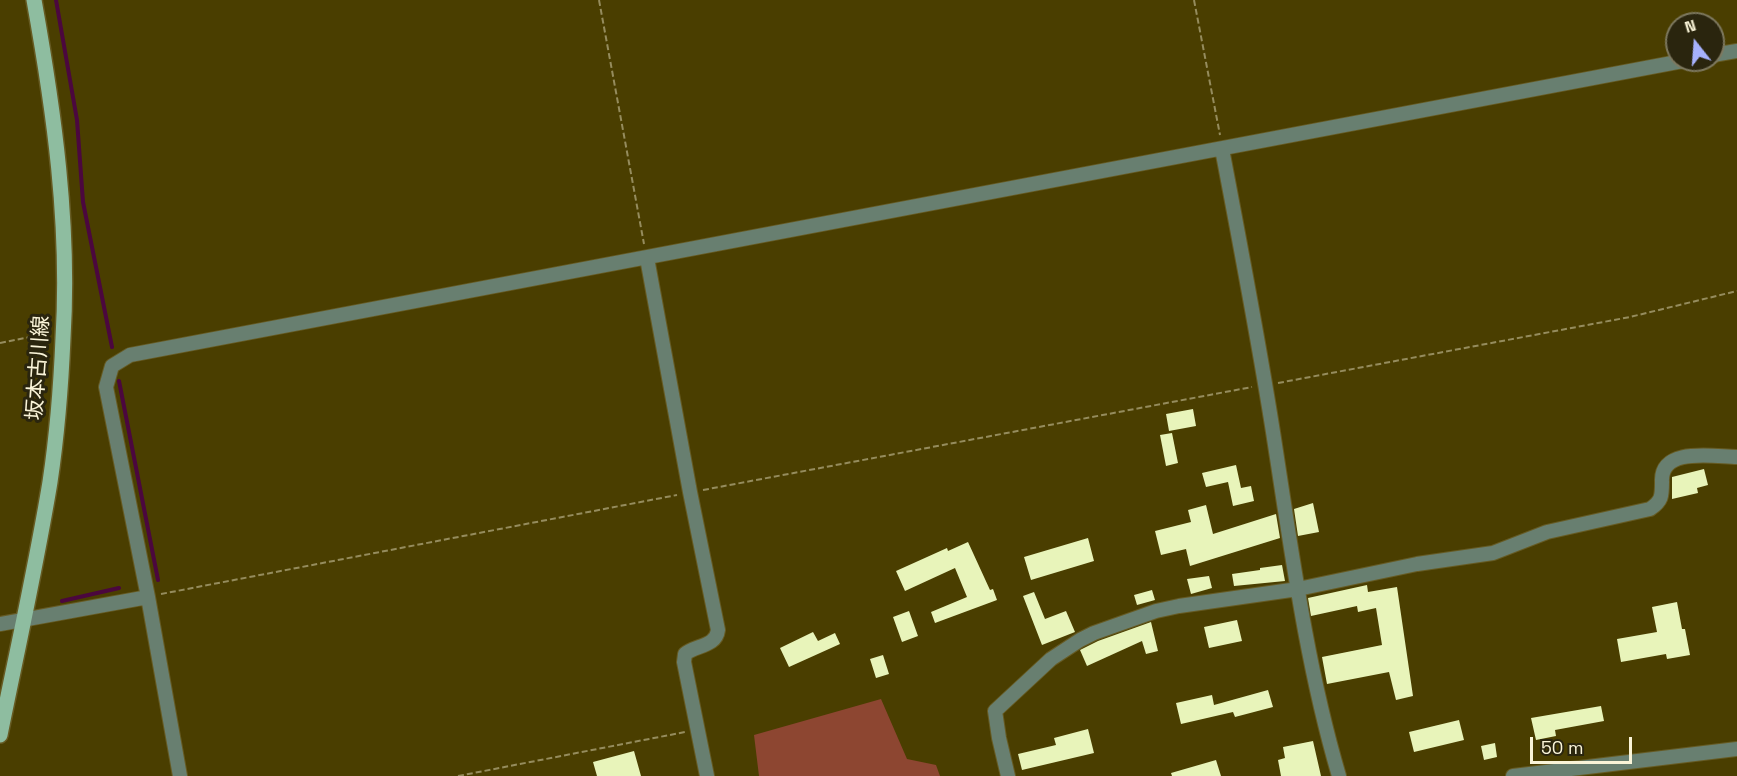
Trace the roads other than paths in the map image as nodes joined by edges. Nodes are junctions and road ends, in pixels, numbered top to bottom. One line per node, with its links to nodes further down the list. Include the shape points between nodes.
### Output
1 (34, 0): 8 (main road, 坂本古川線, via 59,164 64,336 50,480)
2 (1665, 64): 3 (street)
3 (1222, 149): 4 (street); 6 (street, via 1266,385)
4 (647, 258): 7 (street, via 130,355 120,360 112,366 106,387); 13 (street, via 718,630 712,642 685,654 684,662)
5 (1737, 457): 6 (street, via 1683,456 1672,460 1661,478 1663,497 1650,509 1547,532 1493,553)
6 (1298, 589): 14 (street, via 1168,608 1080,640 1051,659 995,711); 15 (street)
7 (148, 597): 8 (street); 12 (street)
8 (24, 620): 9 (street); 10 (main road, 坂本古川線)
9 (0, 624)
10 (0, 735)
11 (1737, 749): 16 (street)
12 (180, 776)
13 (707, 776)
14 (1008, 776)
15 (1339, 776)
16 (1513, 776)

